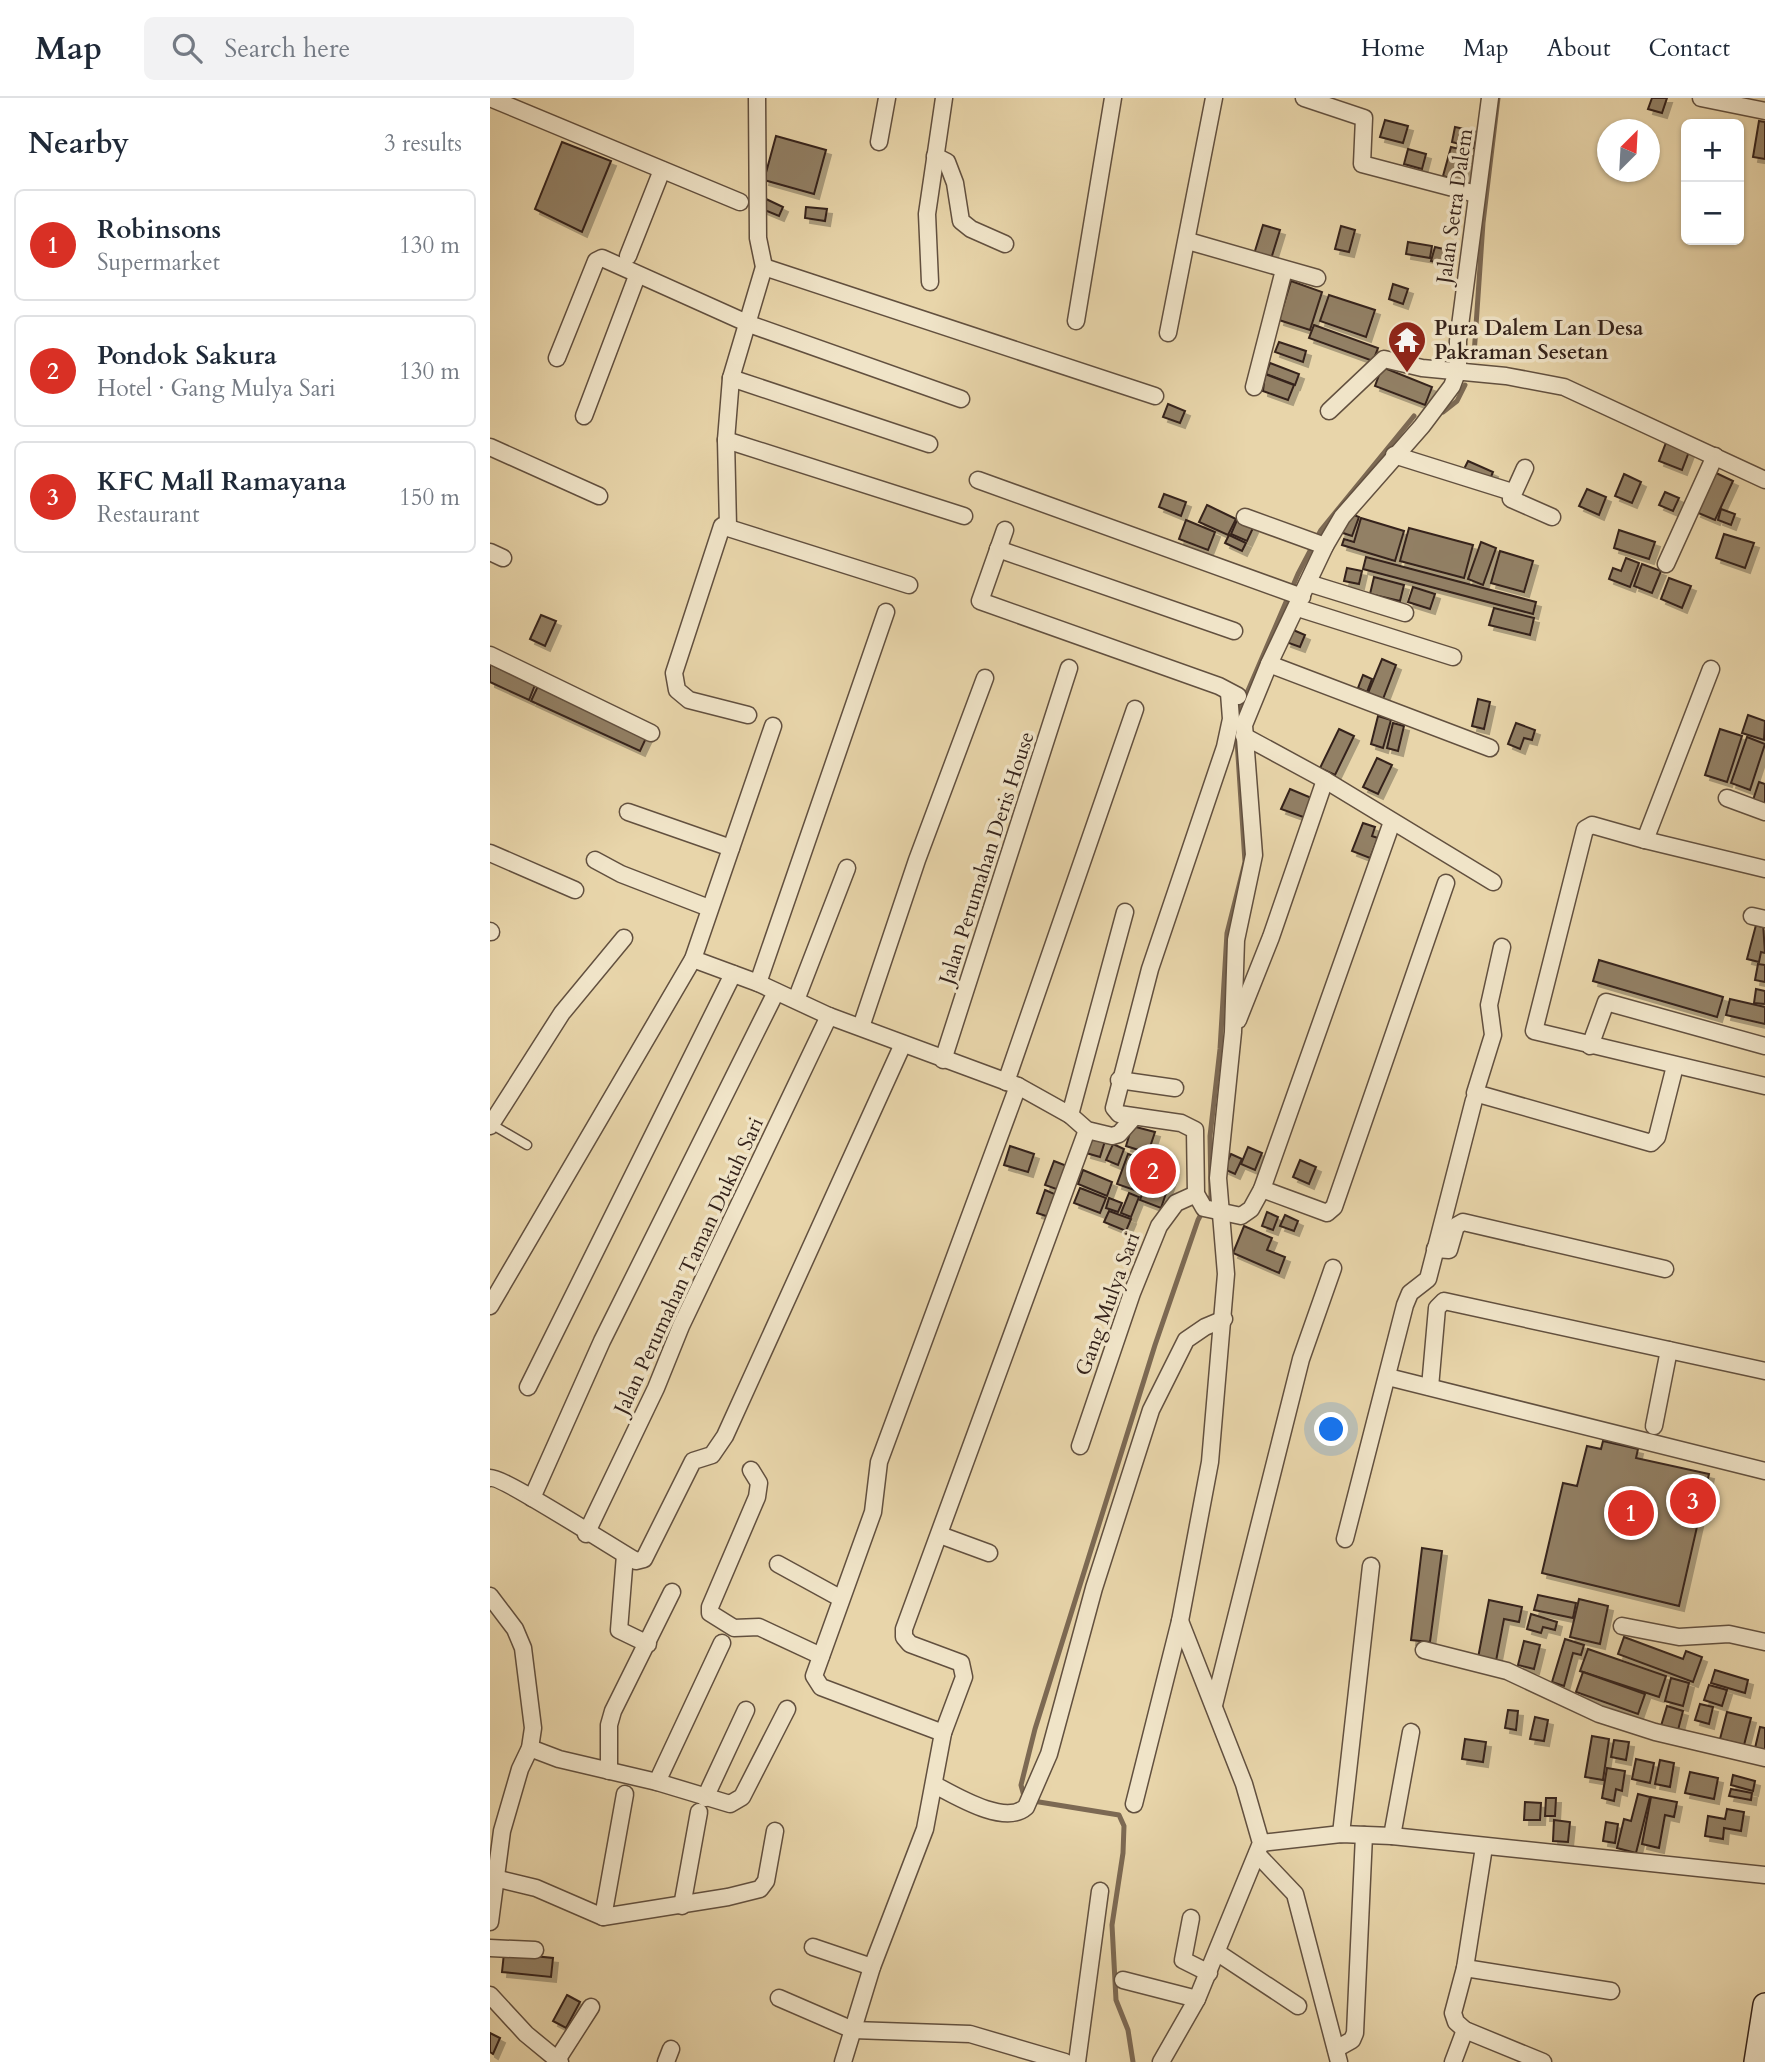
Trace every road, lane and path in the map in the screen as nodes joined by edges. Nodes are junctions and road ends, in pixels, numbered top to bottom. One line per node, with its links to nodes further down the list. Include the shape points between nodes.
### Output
1 (490, 98): 13 (street)
2 (757, 98): 19 (street, via 758,237)
3 (887, 98): 11 (street)
4 (944, 98): 12 (street)
5 (1113, 98): 24 (street)
6 (1214, 98): 16 (street)
7 (1304, 98): 14 (street, via 1364,118 1363,164)
8 (1490, 98): 14 (street, Jalan Setra Dalem)
9 (1701, 98): 10 (street)
10 (1765, 111)
11 (879, 142)
12 (934, 156): 17 (street, via 945,160 955,183 961,221); 23 (street, via 927,214)
13 (662, 170): 15 (street); 18 (street)
14 (1476, 194): 28 (street, Jalan Setra Dalem)
15 (740, 202)
16 (1188, 241): 20 (street); 26 (street)
17 (1005, 244)
18 (628, 256)
19 (764, 267): 25 (street); 31 (street)
20 (1284, 270): 22 (street); 30 (street)
21 (637, 276): 25 (street); 27 (street, via 597,259); 34 (street)
22 (1317, 278)
23 (930, 282)
24 (1076, 321)
25 (749, 324): 29 (street); 32 (street)
26 (1168, 332)
27 (557, 358)
28 (1458, 370): 33 (street, via 1425,369 1384,359); 38 (street, via 1452,386 1422,426); 39 (street, via 1564,387)
29 (731, 377): 35 (street); 36 (street)
30 (1254, 387)
31 (1155, 396)
32 (961, 400)
33 (1329, 411)
34 (584, 416)
35 (726, 440): 45 (street); 48 (street)
36 (929, 444)
37 (490, 447): 44 (street)
38 (1394, 455): 43 (street); 50 (street)
39 (1715, 456): 42 (street); 52 (street)
40 (1525, 468): 43 (street)
41 (978, 480): 54 (street)
42 (1765, 480)
43 (1512, 492): 47 (street, via 1515,502)
44 (599, 496)
45 (964, 516)
46 (1245, 517): 50 (street)
47 (1552, 517)
48 (728, 526): 53 (street); 67 (street, via 718,533 674,673 677,690 689,700)
49 (1005, 530): 51 (street)
50 (1318, 544): 54 (street)
51 (998, 548): 57 (street); 64 (street, via 979,596 984,603)
52 (1666, 564)
53 (909, 585)
54 (1298, 595): 56 (street); 59 (street); 60 (street)
55 (886, 612): 92 (street)
56 (1405, 613)
57 (1234, 631)
58 (490, 654): 69 (street)
59 (1453, 657)
60 (1269, 664): 65 (street); 71 (street)
61 (1069, 668): 101 (street, Jalan Perumahan Deris House)
62 (1711, 669): 77 (street)
63 (985, 678): 96 (street)
64 (1232, 693): 65 (street); 103 (street, via 1225,747 1154,955)
65 (1252, 702): 70 (street)
66 (1135, 709): 104 (street)
67 (748, 715)
68 (773, 726): 78 (street)
69 (651, 733)
70 (1244, 736): 72 (street); 97 (street, via 1254,855 1236,940)
71 (1490, 748)
72 (1325, 780): 76 (street); 97 (street)
73 (1727, 798): 75 (street)
74 (628, 812): 78 (street)
75 (1765, 812)
76 (1392, 822): 83 (street); 113 (street)
77 (1646, 840): 82 (street); 99 (street, via 1592,825 1584,831 1534,1028 1537,1033)
78 (731, 848): 86 (street)
79 (490, 853): 85 (street)
80 (595, 860): 86 (street)
81 (847, 868): 94 (street)
82 (1765, 869)
83 (1493, 882)
84 (1446, 883): 113 (street, via 1334,1207 1327,1213)
85 (575, 890)
86 (709, 908): 90 (street)
87 (1125, 912): 108 (street)
88 (624, 939): 110 (street, via 562,1013)
89 (1502, 947): 102 (street, via 1489,1005 1493,1035 1475,1093 1651,1143 1657,1137)
90 (693, 960): 91 (street); 118 (street)
91 (733, 974): 92 (street); 123 (street)
92 (758, 983): 93 (street)
93 (776, 992): 94 (street); 130 (street, Jalan Perumahan Taman Dukuh Sari, via 602,1341)
94 (796, 1000): 95 (street)
95 (829, 1016): 96 (street); 131 (street, Jalan Perumahan Taman Dukuh Sari)
96 (861, 1027): 98 (street)
97 (1233, 1032): 114 (street, via 1218,1178)
98 (903, 1044): 101 (street); 135 (street, via 718,1449 693,1461 644,1559 636,1561)
99 (1590, 1046): 100 (street, via 1606,1002); 102 (street)
100 (1765, 1046)
101 (943, 1060): 104 (street)
102 (1675, 1066): 105 (street)
103 (1119, 1080): 106 (street); 109 (street, via 1115,1112)
104 (1012, 1084): 108 (street); 140 (street, via 879,1462 873,1512)
105 (1765, 1086)
106 (1175, 1088)
107 (1474, 1100): 115 (street)
108 (1070, 1115): 111 (street)
109 (1134, 1117): 111 (street, via 1112,1136); 114 (street, via 1181,1122 1195,1130)
110 (491, 1125): 112 (lane)
111 (1087, 1130): 132 (street)
112 (527, 1145)
113 (1262, 1189): 114 (street, Gang Mulya Sari, via 1246,1214 1236,1216)
114 (1209, 1206): 119 (street, via 1226,1274); 126 (street, Gang Mulya Sari, via 1176,1203 1165,1213 1132,1293)
115 (1435, 1249): 117 (street, via 1449,1250 1456,1226 1463,1222); 122 (street, via 1428,1279 1410,1293 1405,1305)
116 (1333, 1268): 148 (street, via 1301,1359)
117 (1665, 1269)
118 (490, 1306)
119 (1224, 1319): 141 (street, via 1210,1462); 157 (street, via 1186,1340 1151,1410 1094,1588 1049,1754 1032,1797 1021,1812 1009,1814 988,1810)
120 (1670, 1350): 121 (street); 124 (street, via 1444,1301 1437,1308); 125 (street)
121 (1765, 1371)
122 (1388, 1377): 124 (street); 133 (street)
123 (528, 1387)
124 (1430, 1387): 128 (street, via 1614,1437)
125 (1654, 1426)
126 (1080, 1446)
127 (751, 1470): 147 (street, via 759,1483 757,1497 710,1613 734,1628 758,1627)
128 (1765, 1471)
129 (490, 1478): 130 (street, via 498,1477)
130 (532, 1498): 131 (street)
131 (586, 1534): 135 (street)
132 (940, 1535): 134 (street); 152 (street, via 904,1637 910,1644 964,1667)
133 (1345, 1538)
134 (989, 1553)
135 (625, 1555): 145 (street, via 619,1630)
136 (778, 1564): 140 (street)
137 (1371, 1566): 162 (street)
138 (672, 1592): 145 (street)
139 (490, 1596): 153 (street, via 523,1648 533,1728)
140 (840, 1598): 147 (street)
141 (1180, 1621): 148 (street); 159 (street)
142 (1622, 1626): 143 (street, via 1679,1637 1729,1634)
143 (1765, 1642)
144 (722, 1643): 156 (street)
145 (648, 1644): 155 (street, via 613,1711)
146 (1424, 1650): 154 (street, via 1507,1671 1599,1714 1655,1732)
147 (821, 1656): 152 (street, via 814,1676 821,1687)
148 (1214, 1705): 166 (street, via 1244,1784)
149 (787, 1709): 160 (street, via 742,1797 725,1805)
150 (746, 1710): 160 (street)
151 (1411, 1732): 164 (street)
152 (943, 1733): 157 (street)
153 (530, 1748): 155 (street); 168 (street, via 511,1796)
154 (1765, 1758)
155 (609, 1771): 156 (street)
156 (657, 1782): 160 (street)
157 (935, 1785): 178 (street, via 925,1829)
158 (625, 1794): 171 (street)
159 (1134, 1804)
160 (702, 1805): 170 (street)
161 (775, 1831): 170 (street, via 766,1881 760,1889)
162 (1341, 1834): 163 (street); 166 (street)
163 (1363, 1835): 164 (street); 191 (street, via 1355,2033)
164 (1392, 1836): 165 (street)
165 (1484, 1847): 167 (street); 179 (street)
166 (1259, 1848): 177 (street); 191 (street, via 1295,1894)
167 (1765, 1875)
168 (495, 1878): 171 (street, via 536,1888); 173 (street)
169 (1100, 1891): 195 (street)
170 (682, 1906): 171 (street)
171 (603, 1917)
172 (1191, 1918): 180 (street, via 1183,1960)
173 (490, 1922)
174 (813, 1947): 178 (street)
175 (490, 1948): 176 (street)
176 (535, 1950)
177 (1218, 1953): 180 (street); 186 (street)
178 (872, 1967): 189 (street)
179 (1465, 1968): 182 (street); 190 (street, via 1453,2013)
180 (1209, 1973): 185 (street)
181 (1123, 1980): 185 (street)
182 (1611, 1991)
183 (490, 1994): 192 (street, via 526,2034)
184 (779, 1998): 189 (street)
185 (1197, 1999): 196 (street)
186 (1298, 2006)
187 (591, 2007): 192 (street)
188 (1764, 2020): 199 (main road)
189 (853, 2030): 193 (street); 194 (street, via 970,2034)
190 (1465, 2030): 197 (street); 198 (street)
191 (1338, 2055)
192 (559, 2061)
193 (843, 2062)
194 (1065, 2062)
195 (1077, 2062)
196 (1161, 2062)
197 (1453, 2062)
198 (1543, 2062)
199 (1756, 2062)

